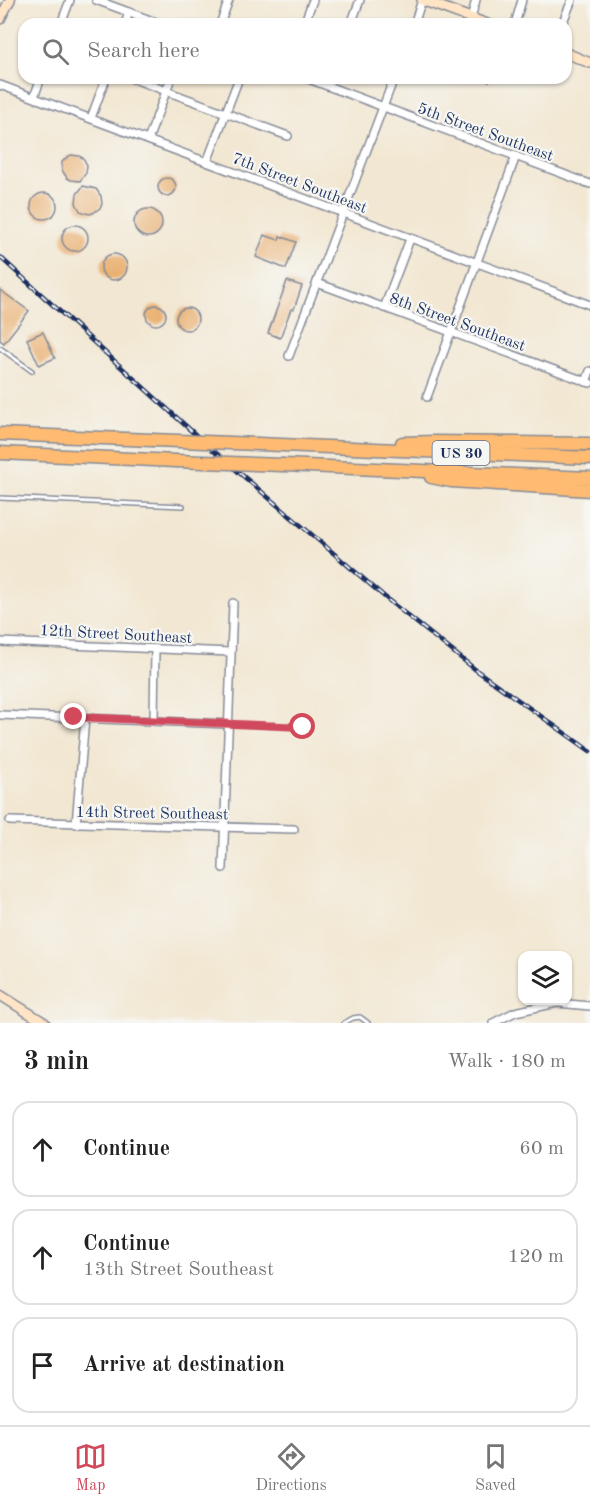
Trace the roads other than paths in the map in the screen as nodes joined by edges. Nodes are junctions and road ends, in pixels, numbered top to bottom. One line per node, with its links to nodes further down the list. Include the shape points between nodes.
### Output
1 (10, 0): 22 (street)
2 (70, 0): 12 (street)
3 (96, 0): 11 (street)
4 (230, 0): 15 (street)
5 (313, 0): 16 (street)
6 (360, 0): 17 (street)
7 (422, 0): 18 (street); 19 (street)
8 (476, 0): 19 (street)
9 (522, 0): 20 (street)
10 (572, 0): 21 (street)
11 (129, 12): 13 (street); 14 (street)
12 (63, 18)
13 (127, 18)
14 (145, 18)
15 (222, 18)
16 (306, 18)
17 (353, 18)
18 (416, 18)
19 (471, 18)
20 (517, 18)
21 (564, 18)
22 (0, 19)
23 (572, 56): 24 (street)
24 (590, 63)
25 (39, 84): 35 (street)
26 (104, 84): 38 (street)
27 (147, 84): 34 (street)
28 (169, 84): 34 (street)
29 (237, 84): 37 (street)
30 (322, 84): 33 (street, 5th Street Southeast)
31 (392, 84): 36 (street)
32 (0, 85): 35 (street, 7th Street Southeast)
33 (328, 86): 36 (street, 5th Street Southeast)
34 (166, 91): 37 (street); 40 (street)
35 (34, 97): 38 (street, 7th Street Southeast)
36 (383, 107): 41 (street, 5th Street Southeast); 44 (street)
37 (225, 113): 39 (street); 42 (street)
38 (91, 118): 40 (street, 7th Street Southeast)
39 (288, 136)
40 (148, 140): 42 (street, 7th Street Southeast)
41 (516, 156): 43 (street, 5th Street Southeast); 46 (street)
42 (207, 162): 44 (street, 7th Street Southeast)
43 (590, 184)
44 (344, 213): 45 (street, 7th Street Southeast); 47 (street)
45 (410, 239): 46 (street, 7th Street Southeast); 49 (street)
46 (477, 263): 48 (street, 7th Street Southeast); 50 (street)
47 (317, 283): 49 (street, 8th Street Southeast); 52 (street)
48 (590, 305)
49 (384, 308): 50 (street, 8th Street Southeast)
50 (451, 333): 55 (street, 8th Street Southeast); 56 (street)
51 (0, 348): 53 (lane)
52 (290, 356)
53 (32, 371)
54 (590, 371): 55 (street)
55 (588, 382)
56 (427, 397)
57 (0, 434): 59 (highway, US 30, bridge)
58 (590, 444): 59 (highway, via 435,442)
59 (332, 447): 61 (highway, US 30)
60 (0, 453): 62 (highway, US 30, bridge)
61 (590, 458)
62 (392, 470): 63 (highway, US 30); 64 (highway, via 451,481)
63 (590, 478)
64 (590, 490)
65 (0, 498): 66 (lane)
66 (183, 506)
67 (232, 603): 70 (street)
68 (0, 642): 69 (street, 12th Street Southeast)
69 (155, 649): 70 (street, 12th Street Southeast); 73 (street)
70 (230, 652): 74 (street)
71 (0, 715): 72 (street)
72 (85, 718): 73 (street); 77 (street)
73 (154, 720): 74 (street)
74 (228, 724): 75 (lane); 78 (street)
75 (303, 727)
76 (10, 821): 77 (street, 14th Street Southeast)
77 (76, 824): 78 (street, 14th Street Southeast)
78 (224, 827): 79 (street, 14th Street Southeast); 80 (street)
79 (294, 829)
80 (223, 868)
81 (0, 995): 83 (street)
82 (590, 1006): 86 (street, via 557,1003 515,1012)
83 (45, 1023)
84 (344, 1023): 85 (lane, via 360,1017)
85 (368, 1023)
86 (493, 1023)

